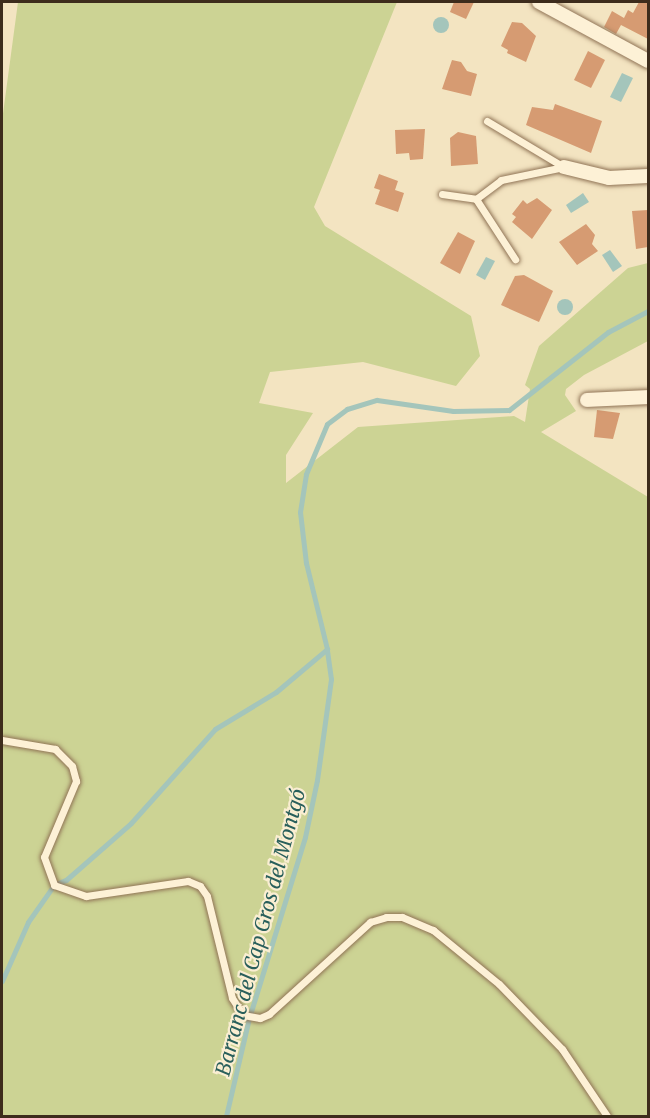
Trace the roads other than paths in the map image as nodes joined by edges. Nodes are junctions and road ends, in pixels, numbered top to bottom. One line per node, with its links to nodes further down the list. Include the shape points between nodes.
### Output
1 (539, 2): 2 (street)
2 (648, 61)
3 (487, 121): 4 (lane)
4 (564, 167): 5 (street, via 609,178); 7 (lane, via 501,180)
5 (648, 176)
6 (442, 194): 7 (lane)
7 (476, 199): 8 (lane)
8 (515, 259)
9 (648, 397): 10 (street)
10 (587, 400)
11 (2, 740): 12 (lane, via 55,748 72,766 76,781 44,857 54,885 86,897 188,881 200,886 207,896 232,998 243,1015 260,1018 269,1014 370,922 402,917 433,930 499,984 562,1049)
12 (607, 1116)

